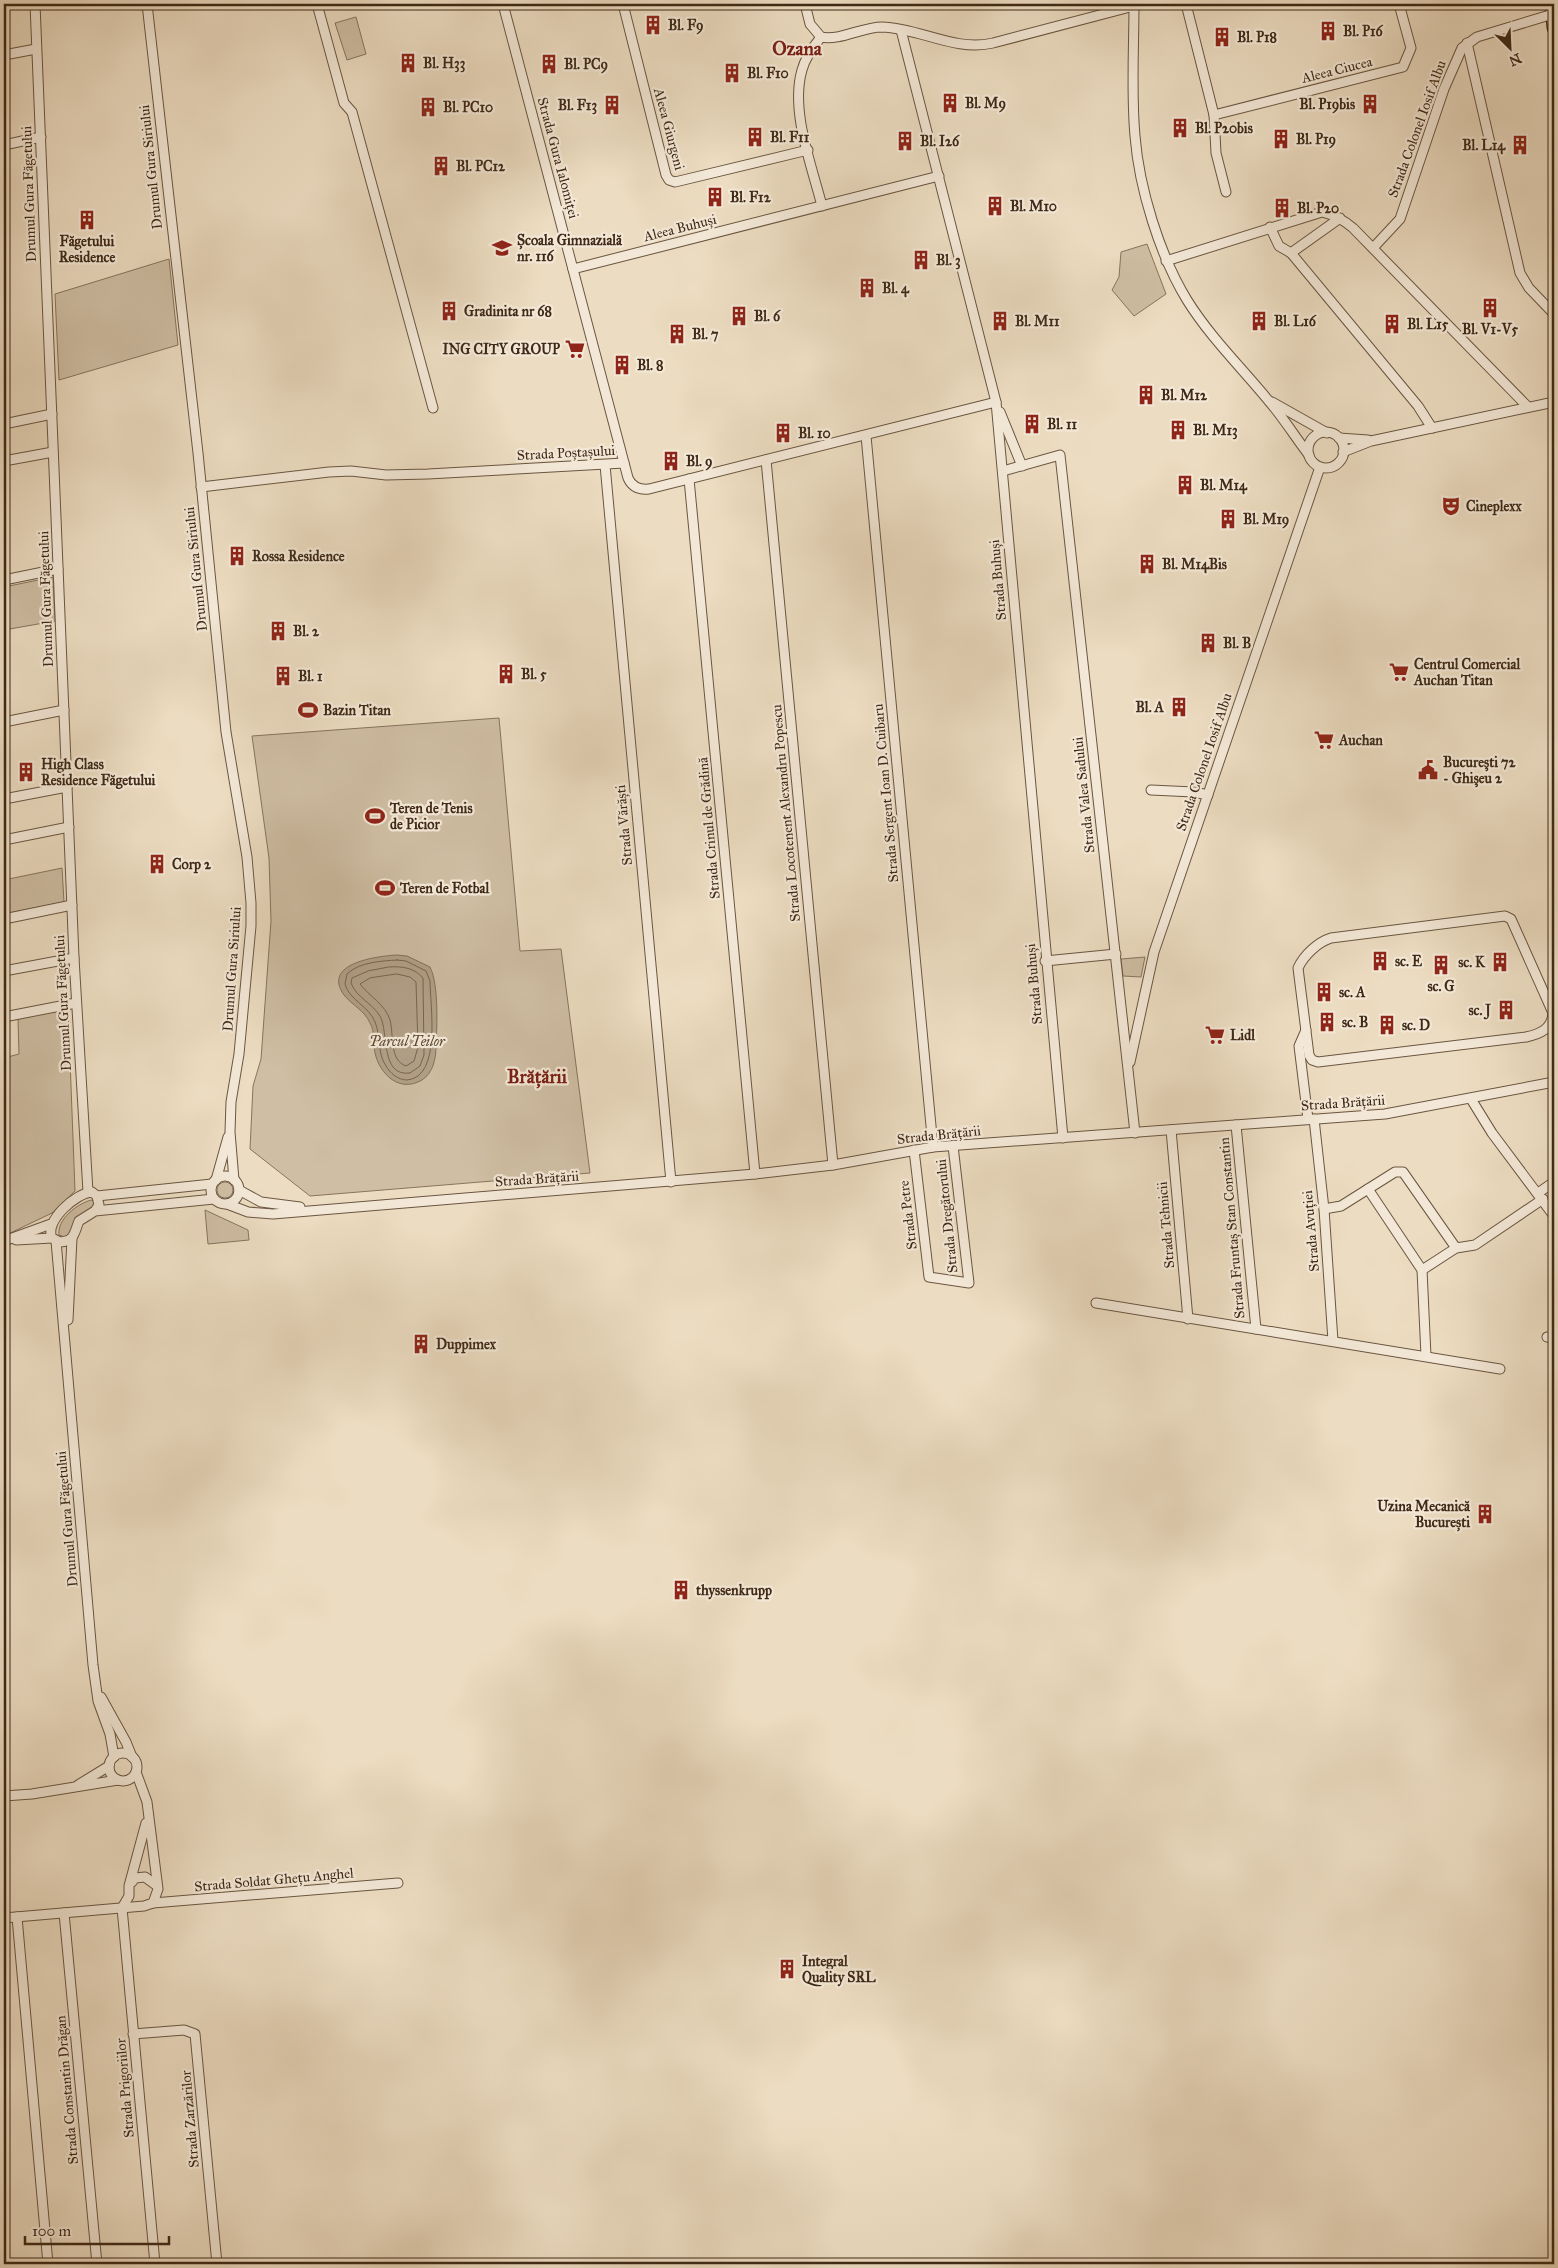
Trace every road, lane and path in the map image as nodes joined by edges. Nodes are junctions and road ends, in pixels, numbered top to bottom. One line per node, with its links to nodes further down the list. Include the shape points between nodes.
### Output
1 (35, 4): 15 (street, Drumul Gura Făgetului)
2 (146, 4): 54 (street, Drumul Gura Siriului)
3 (317, 4): 34 (street, via 344,103 352,112 358,131)
4 (503, 4): 29 (street, Strada Gura Ialomiței)
5 (623, 4): 20 (street, Aleea Giurgeni, via 669,180 675,182)
6 (805, 4): 13 (street, via 810,24)
7 (1186, 4): 17 (street)
8 (1399, 4): 17 (street, Aleea Ciucea, via 1411,48 1403,67)
9 (1134, 5): 12 (street, via 980,46); 28 (street, via 1135,137 1147,196)
10 (1552, 9): 11 (main road); 14 (street)
11 (1554, 28)
12 (901, 30): 13 (street, via 873,28 830,38); 21 (street, Strada Buhuși)
13 (821, 37): 20 (street, via 806,58 799,82 799,106)
14 (1467, 43): 26 (street, Strada Colonel Iosif Albu, via 1459,53 1444,89 1400,219); 30 (street, via 1520,273 1529,288)
15 (36, 49): 16 (street); 18 (street, Drumul Gura Făgetului)
16 (4, 55)
17 (1214, 115): 22 (street, via 1216,153)
18 (41, 137): 19 (street); 36 (street, Drumul Gura Făgetului)
19 (4, 145)
20 (808, 150): 23 (street)
21 (939, 176): 23 (street, Aleea Buhuși); 32 (street, Strada Buhuși)
22 (1226, 192)
23 (822, 206): 29 (street, Aleea Buhuși)
24 (1340, 218): 25 (street, via 1322,212); 26 (street); 27 (street)
25 (1270, 227): 27 (street, via 1279,246); 28 (street)
26 (1373, 248): 35 (street)
27 (1292, 254): 38 (street, via 1418,406)
28 (1166, 261): 31 (street, via 1200,318)
29 (573, 269): 48 (street, Strada Gura Ialomiței)
30 (1554, 314)
31 (1269, 401): 39 (street); 45 (street)
32 (996, 402): 40 (street, Strada Poștașului); 50 (street); 52 (street, Strada Buhuși)
33 (1554, 402): 35 (street)
34 (434, 408)
35 (1528, 408): 38 (street)
36 (52, 414): 37 (street); 43 (street, Drumul Gura Făgetului)
37 (4, 424)
38 (1432, 428): 42 (street)
39 (1327, 433): 41 (street); 45 (street, via 1312,439)
40 (866, 436): 46 (street, Strada Poștașului); 84 (street, Strada Sergent Ioan D. Cuibaru)
41 (1339, 438): 42 (street); 44 (street)
42 (1371, 441): 44 (street)
43 (53, 452): 47 (street); 55 (street, Drumul Gura Făgetului)
44 (1343, 452): 51 (street, via 1334,466)
45 (1309, 455): 51 (street)
46 (766, 460): 53 (street, Strada Poștașului); 86 (street, Strada Locotenent Alexandru Popescu)
47 (4, 461)
48 (624, 463): 49 (street, Strada Poștașului); 53 (street, Strada Poștașului, via 630,482 642,489)
49 (605, 465): 54 (street, Strada Poștașului, via 420,475 329,472); 90 (street, Strada Vărăști)
50 (1022, 466): 52 (street); 67 (street, Strada Valea Sadului, via 1060,456)
51 (1320, 467): 61 (street, Strada Colonel Iosif Albu)
52 (1003, 471): 69 (street, Strada Buhuși)
53 (689, 479): 87 (street, Strada Crinul de Grădină)
54 (201, 487): 80 (street, Drumul Gura Siriului, via 226,732 247,857 251,903)
55 (58, 569): 56 (street); 57 (street, Drumul Gura Făgetului)
56 (4, 580)
57 (64, 710): 58 (street); 59 (street, Drumul Gura Făgetului)
58 (4, 722)
59 (67, 787): 62 (street); 63 (street, Drumul Gura Făgetului)
60 (1151, 790): 61 (street)
61 (1208, 795): 74 (street, Strada Colonel Iosif Albu, via 1154,952)
62 (4, 799)
63 (69, 827): 64 (street); 65 (street, Drumul Gura Făgetului)
64 (4, 840)
65 (72, 905): 66 (street); 68 (street, Drumul Gura Făgetului)
66 (4, 919)
67 (1116, 954): 69 (street); 74 (street, Strada Valea Sadului)
68 (74, 958): 70 (street); 71 (street, Drumul Gura Făgetului)
69 (1045, 961): 82 (street, Strada Buhuși)
70 (4, 971)
71 (76, 1003): 72 (street); 94 (street, Drumul Gura Făgetului)
72 (4, 1017)
73 (1306, 1030): 73 (street, via 1309,1055 1318,1062 1526,1037 1545,1030 1553,1013 1511,919 1505,916 1322,941 1298,968); 77 (street, Strada Avuției, via 1299,1046)
74 (1129, 1069): 81 (street, Strada Valea Sadului)
75 (1554, 1082): 76 (street, Strada Brățării)
76 (1471, 1099): 77 (street, Strada Brățării, via 1401,1112); 96 (street, via 1492,1133)
77 (1311, 1119): 78 (street, Strada Brățării); 100 (street, Strada Avuției)
78 (1236, 1124): 79 (street, Strada Brățării); 112 (street, Strada Fruntaș Stan Constantin)
79 (1171, 1130): 81 (street, Strada Brățării); 111 (street, Strada Tehnicii)
80 (230, 1132): 88 (street, Drumul Gura Siriului); 89 (street, Drumul Gura Siriului)
81 (1134, 1133): 82 (street, Strada Brățării)
82 (1062, 1138): 83 (street, Strada Brățării)
83 (953, 1146): 84 (street, Strada Brățării); 109 (street, Strada Dregătorului, via 969,1283)
84 (933, 1147): 85 (street, Strada Brățării)
85 (914, 1150): 86 (street, Strada Brățării); 109 (street, Strada Petre)
86 (833, 1164): 87 (street, Strada Brățării)
87 (755, 1174): 90 (street, Strada Brățării)
88 (234, 1180): 89 (street, via 227,1176); 93 (street)
89 (214, 1182): 95 (street); 97 (street, via 211,1192)
90 (671, 1182): 99 (street, Strada Brățării)
91 (1554, 1182): 96 (street)
92 (1368, 1189): 100 (street, via 1342,1206); 107 (street, via 1395,1172 1403,1172); 108 (street)
93 (239, 1190): 98 (street, via 234,1201); 99 (street, Strada Brățării, via 267,1203)
94 (88, 1192): 95 (street); 103 (street, via 76,1199)
95 (97, 1196): 101 (street, via 99,1205)
96 (1540, 1196): 102 (street); 107 (street, via 1475,1245)
97 (214, 1199): 98 (street); 101 (street)
98 (226, 1204): 99 (street, Strada Brățării, via 264,1214)
99 (325, 1209)
100 (1324, 1209): 113 (street, Strada Avuției)
101 (95, 1211): 104 (street, via 78,1221)
102 (1554, 1216)
103 (51, 1224): 105 (street, Drumul Gura Făgetului, via 49,1229); 106 (street)
104 (72, 1238): 105 (street, via 64,1242); 114 (street, Drumul Gura Făgetului)
105 (54, 1240): 106 (street); 114 (street, Drumul Gura Făgetului)
106 (4, 1241)
107 (1456, 1248): 108 (street)
108 (1422, 1270): 115 (street)
109 (929, 1277)
110 (1096, 1303): 111 (street)
111 (1188, 1319): 112 (street)
112 (1256, 1329): 113 (street)
113 (1333, 1342): 115 (street)
114 (66, 1350): 117 (street, Drumul Gura Făgetului)
115 (1426, 1356): 116 (street)
116 (1500, 1370)
117 (96, 1686): 118 (street, Drumul Gura Făgetului); 119 (street, Drumul Gura Făgetului)
118 (114, 1757): 119 (street, via 123,1754); 120 (street)
119 (132, 1757): 121 (street)
120 (109, 1766): 122 (street, via 111,1775); 125 (street)
121 (136, 1772): 123 (street); 124 (street)
122 (118, 1780): 123 (street); 125 (street)
123 (128, 1780): 124 (street)
124 (142, 1784): 127 (street)
125 (74, 1788): 126 (street)
126 (4, 1796)
127 (148, 1816): 128 (street); 130 (street)
128 (132, 1882): 130 (street, via 135,1878 145,1877); 131 (street)
129 (398, 1883): 132 (street, Strada Soldat Ghețu Anghel)
130 (156, 1885): 132 (street, via 158,1894)
131 (128, 1896): 133 (street); 134 (street)
132 (153, 1902): 133 (street)
133 (139, 1906): 134 (street)
134 (122, 1908): 135 (street); 138 (street, Strada Prigoriilor)
135 (64, 1912): 136 (street); 140 (street, Strada Constantin Drăgan)
136 (17, 1916): 137 (street); 139 (street)
137 (4, 1918)
138 (133, 2034): 141 (street, Strada Prigoriilor); 142 (street, Strada Zarzărilor, via 184,2030 195,2034)
139 (48, 2264)
140 (97, 2264)
141 (155, 2264)
142 (217, 2264)

